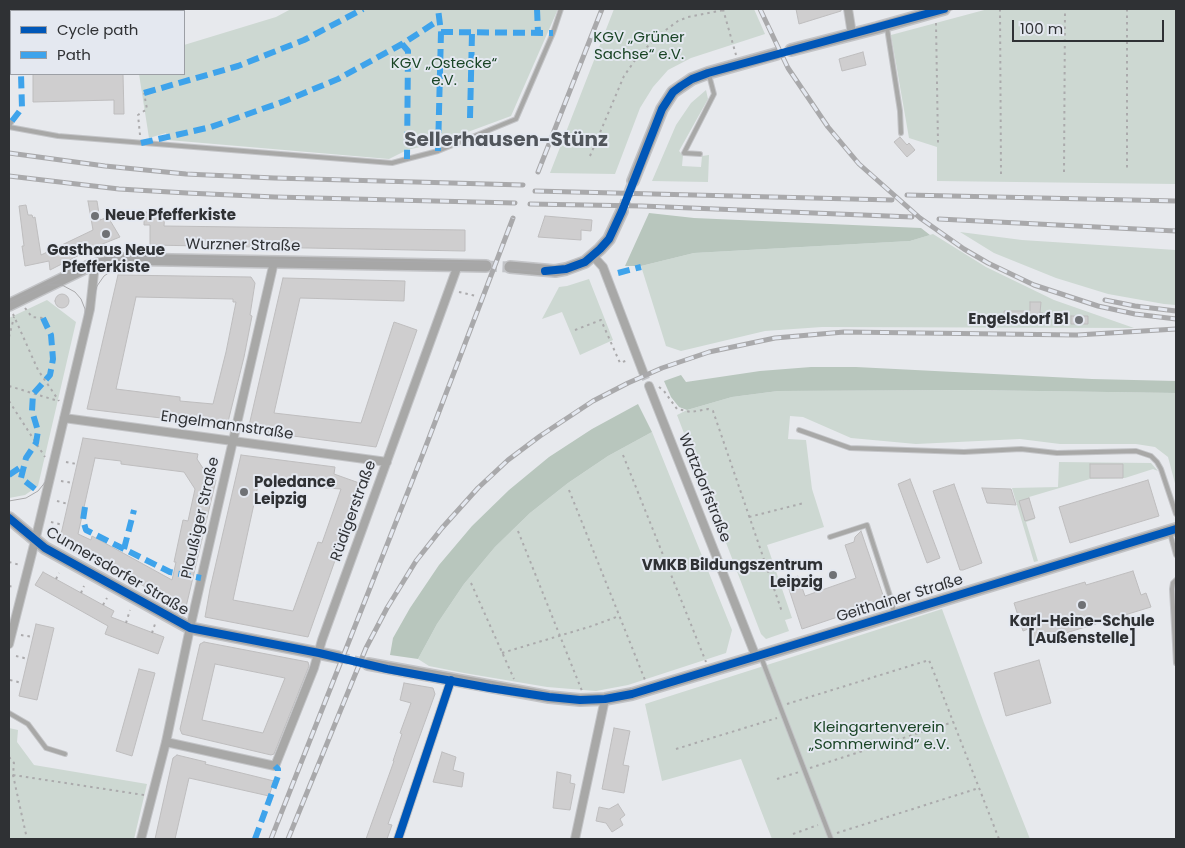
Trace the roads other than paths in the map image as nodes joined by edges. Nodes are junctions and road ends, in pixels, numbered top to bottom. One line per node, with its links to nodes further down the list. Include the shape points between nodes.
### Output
1 (561, 9): 10 (lane, via 516,119 438,152 392,163 58,136)
2 (848, 9): 5 (street)
3 (944, 9): 4 (street)
4 (887, 25): 5 (street); 11 (lane)
5 (852, 34): 6 (street)
6 (791, 50)
7 (776, 54): 8 (street)
8 (708, 73): 12 (lane, via 714,94 684,153); 13 (street, via 673,92 662,108)
9 (12, 121): 10 (lane)
10 (9, 126)
11 (901, 133)
12 (700, 154)
13 (633, 182)
14 (622, 211): 15 (street, via 609,239)
15 (593, 256): 20 (street, via 577,265 555,270); 22 (street, via 602,268)
16 (274, 262): 17 (street, Wurzner Straße, via 125,259); 18 (street, Wurzner Straße); 26 (street, Plaußiger Straße)
17 (95, 264): 21 (street, Wurzner Straße); 24 (street, via 90,308)
18 (458, 265): 19 (street, Wurzner Straße); 27 (street, Rüdigerstraße)
19 (486, 266)
20 (510, 267)
21 (9, 305)
22 (643, 372)
23 (649, 386): 39 (street, Watzdorfstraße)
24 (64, 418): 26 (street, Engelmannstraße); 32 (street)
25 (799, 430): 28 (lane, via 850,448 964,452 1021,449 1057,453 1136,451 1157,462)
26 (233, 441): 27 (street, Engelmannstraße); 36 (street, Plaußiger Straße)
27 (387, 462): 38 (street, Rüdigerstraße)
28 (1176, 514)
29 (9, 518): 32 (street, Cunnersdorfer Straße)
30 (1173, 529): 33 (lane); 35 (street, Geithainer Straße)
31 (830, 537): 35 (lane, via 867,525)
32 (35, 541): 36 (street, Cunnersdorfer Straße); 37 (street)
33 (1176, 555)
34 (1176, 580): 41 (lane, via 1172,589)
35 (894, 615): 39 (street, Geithainer Straße)
36 (190, 628): 38 (street, Cunnersdorfer Straße); 46 (street, Plaußiger Straße)
37 (9, 644)
38 (319, 653): 40 (street, Cunnersdorfer Straße); 46 (street, Rüdigerstraße, via 275,766)
39 (759, 656): 44 (street, Geithainer Straße); 48 (lane)
40 (338, 658)
41 (1176, 663)
42 (368, 664): 43 (street)
43 (451, 680): 44 (street, via 549,697); 50 (street)
44 (605, 699): 51 (street)
45 (9, 713): 47 (lane, via 28,724 46,748)
46 (166, 742): 49 (street, Plaußiger Straße)
47 (65, 754)
48 (831, 837)
49 (141, 839)
50 (398, 839)
51 (575, 839)

